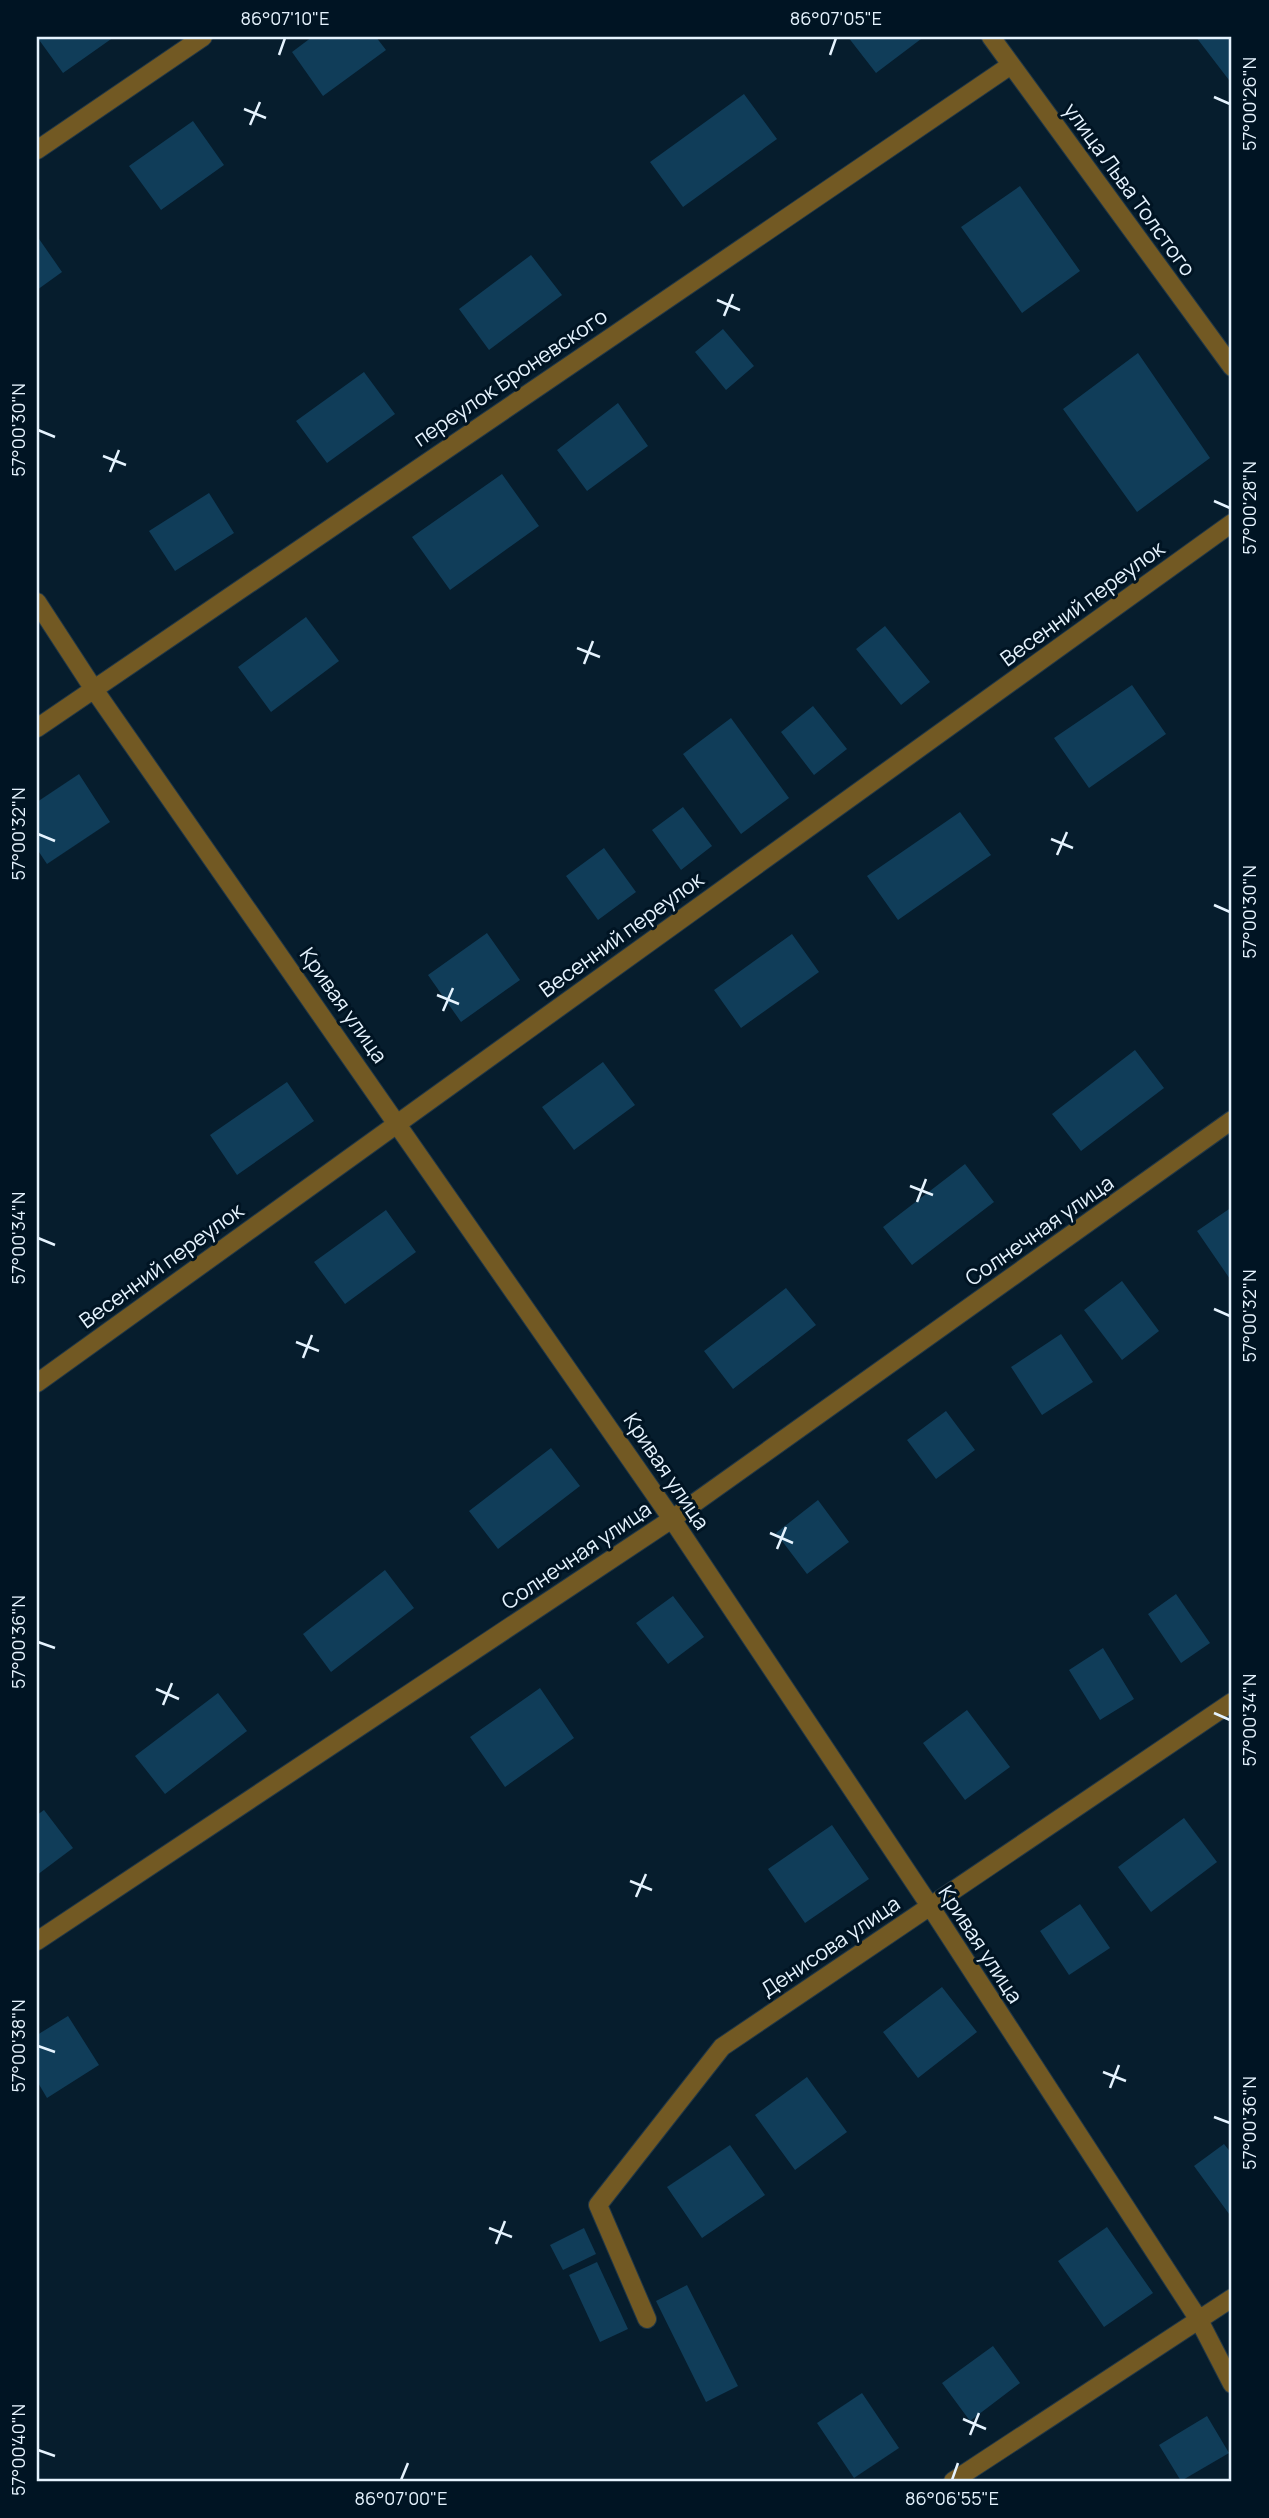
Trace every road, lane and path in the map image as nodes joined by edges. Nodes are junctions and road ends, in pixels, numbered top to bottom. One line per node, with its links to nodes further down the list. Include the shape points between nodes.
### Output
1 (203, 37): 4 (street)
2 (990, 37): 3 (street, улица Льва Толстого)
3 (1011, 65): 5 (street, улица Льва Толстого); 8 (street, переулок Броневского)
4 (37, 150)
5 (1232, 367)
6 (1232, 523): 11 (street, Весенний переулок)
7 (37, 602): 8 (street, Кривая улица)
8 (93, 688): 9 (street, переулок Броневского); 11 (street, Кривая улица)
9 (37, 728)
10 (1232, 1121): 13 (street, Солнечная улица)
11 (398, 1123): 12 (street, Весенний переулок); 13 (street, Кривая улица)
12 (37, 1382)
13 (673, 1518): 15 (street, Кривая улица); 16 (street, Солнечная улица)
14 (1232, 1702): 15 (street, Денисова улица)
15 (930, 1906): 18 (street, Денисова улица, via 722,2047 598,2206); 19 (street, Кривая улица)
16 (37, 1941)
17 (1232, 2298): 19 (street)
18 (647, 2319)
19 (1199, 2320): 20 (street, Кривая улица); 21 (street)
20 (1232, 2384)
21 (953, 2481)

